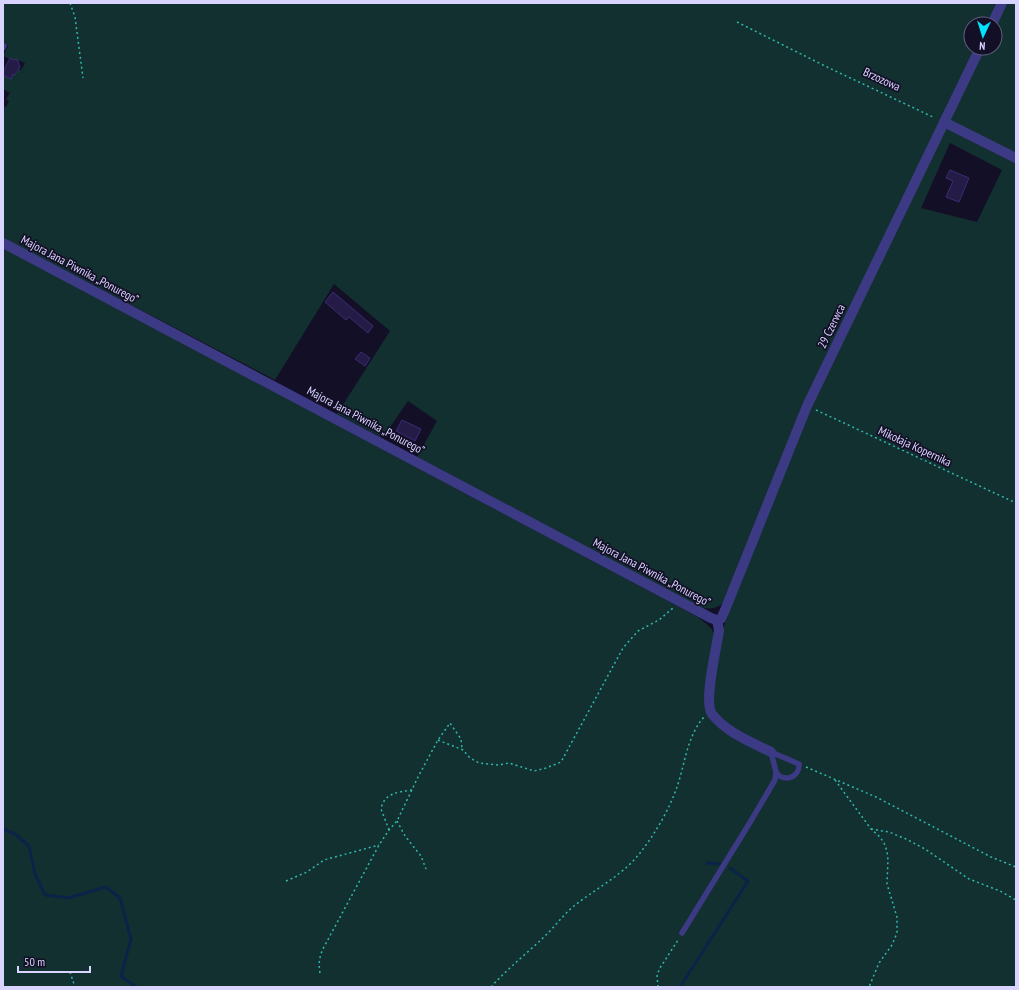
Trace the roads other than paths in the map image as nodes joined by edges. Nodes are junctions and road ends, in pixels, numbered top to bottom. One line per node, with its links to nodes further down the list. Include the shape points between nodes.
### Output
1 (1002, 3): 2 (street)
2 (996, 16)
3 (976, 56): 4 (street, 29 Czerwca)
4 (944, 122): 5 (street); 7 (street, 29 Czerwca, via 807,406 725,610)
5 (1016, 158)
6 (3, 243): 7 (street, Majora Jana Piwnika „Ponurego”)
7 (717, 620): 8 (street, via 718,634 709,700 712,714 729,730)
8 (771, 752): 9 (lane); 9 (lane, via 799,764 800,769 793,777 785,779)
9 (776, 772): 10 (lane, via 775,780)
10 (682, 933)

